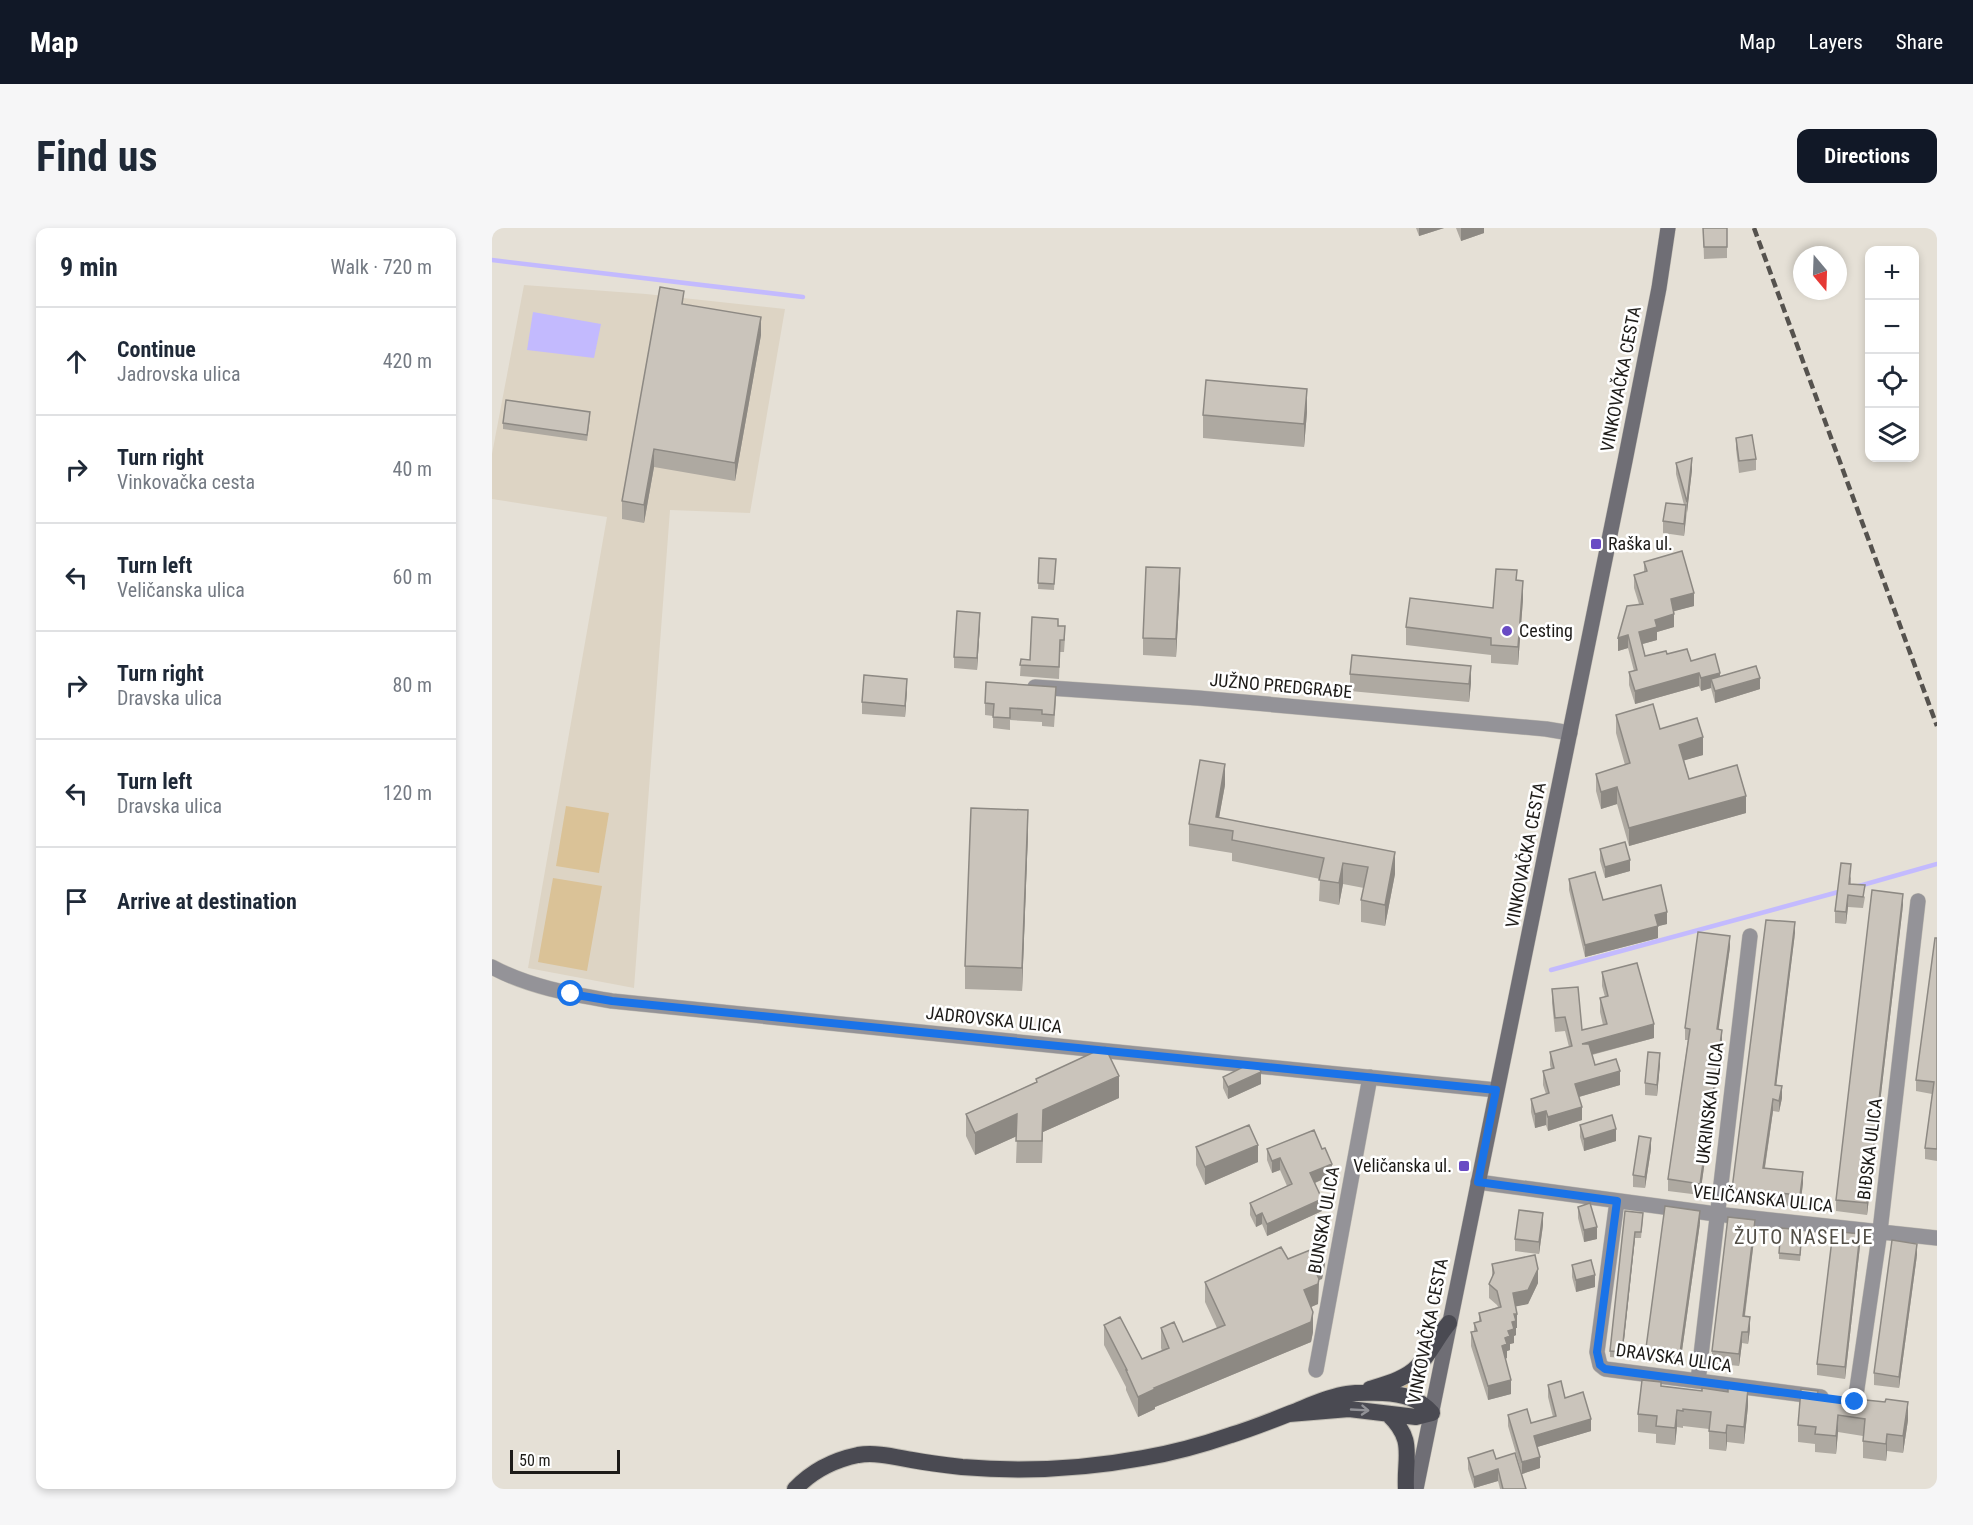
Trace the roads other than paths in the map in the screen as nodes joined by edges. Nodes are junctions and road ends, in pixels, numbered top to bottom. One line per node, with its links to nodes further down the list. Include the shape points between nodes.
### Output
1 (1668, 228): 3 (main road, VINKOVAČKA CESTA)
2 (1015, 686): 3 (street, JUŽNO PREDGRAĐE, via 1198,698)
3 (1570, 733): 8 (main road, VINKOVAČKA CESTA)
4 (1918, 901): 12 (street, BIĐSKA ULICA)
5 (1750, 936): 11 (street, UKRINSKA ULICA)
6 (492, 967): 7 (street, JADROVSKA ULICA, via 571,994 612,1001)
7 (1370, 1077): 8 (street, JADROVSKA ULICA); 15 (street, BUNSKA ULICA)
8 (1496, 1090): 9 (main road, VINKOVAČKA CESTA)
9 (1478, 1182): 10 (street, VELIČANSKA ULICA); 14 (main road, VINKOVAČKA CESTA)
10 (1617, 1201): 11 (street, VELIČANSKA ULICA); 16 (street, DRAVSKA ULICA, via 1597,1352 1600,1365 1605,1369)
11 (1716, 1214): 12 (street, VELIČANSKA ULICA); 16 (street, UKRINSKA ULICA)
12 (1880, 1231): 13 (street, VELIČANSKA ULICA); 18 (street, BIĐSKA ULICA)
13 (1937, 1238)
14 (1449, 1323): 17 (highway, via 1406,1376); 19 (main road, VINKOVAČKA CESTA)
15 (1316, 1370)
16 (1698, 1381): 18 (street, DRAVSKA ULICA)
17 (1358, 1392): 19 (highway, via 1408,1396); 20 (highway, via 1322,1400)
18 (1850, 1401)
19 (1432, 1413): 21 (highway, via 1416,1417); 24 (main road, VINKOVAČKA CESTA)
20 (1289, 1414): 21 (highway, one-way to 21, via 1349,1409); 22 (highway, via 1183,1450 1104,1464 1004,1469 861,1455 820,1469)
21 (1388, 1414): 23 (highway, via 1399,1425 1407,1447)
22 (795, 1489)
23 (1406, 1489)
24 (1416, 1489)

